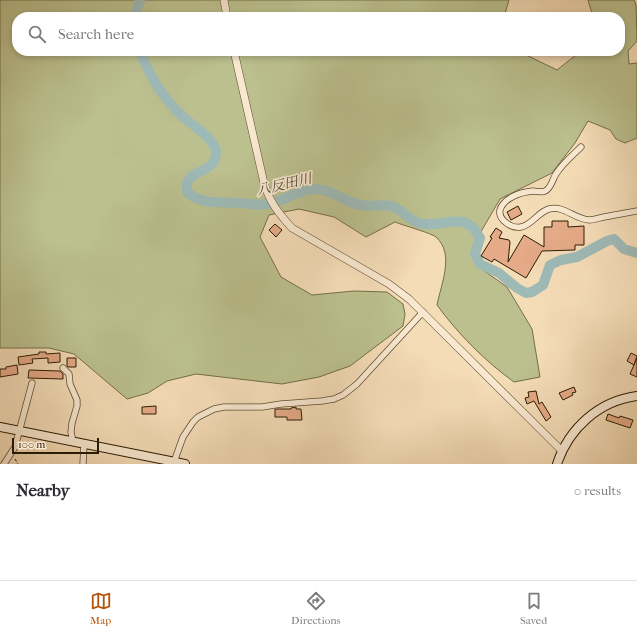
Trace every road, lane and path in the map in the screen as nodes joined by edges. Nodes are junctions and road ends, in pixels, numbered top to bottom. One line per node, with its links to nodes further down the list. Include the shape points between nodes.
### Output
1 (224, 0): 2 (street)
2 (226, 12)
3 (235, 56): 6 (street, via 264,183 278,212 292,228 389,284)
4 (581, 147): 5 (street, via 558,171 545,192 522,193 506,202 500,210 504,220 515,227 521,227 549,209 562,208 579,218 590,220)
5 (637, 211)
6 (423, 312): 14 (street); 15 (street, via 357,384 343,395 322,401 262,407 224,407 210,411 193,422 183,437)
7 (63, 368): 12 (street, via 69,374 70,384 78,400 72,423)
8 (32, 382): 11 (street)
9 (637, 396): 14 (main road, via 606,404 595,412 583,421)
10 (0, 427): 11 (main road)
11 (19, 431): 12 (main road); 16 (street, via 15,447)
12 (73, 442): 13 (main road)
13 (84, 444): 15 (main road); 17 (street)
14 (562, 451): 19 (main road)
15 (174, 462): 18 (main road)
16 (4, 464)
17 (83, 464)
18 (185, 464)
19 (557, 464)

